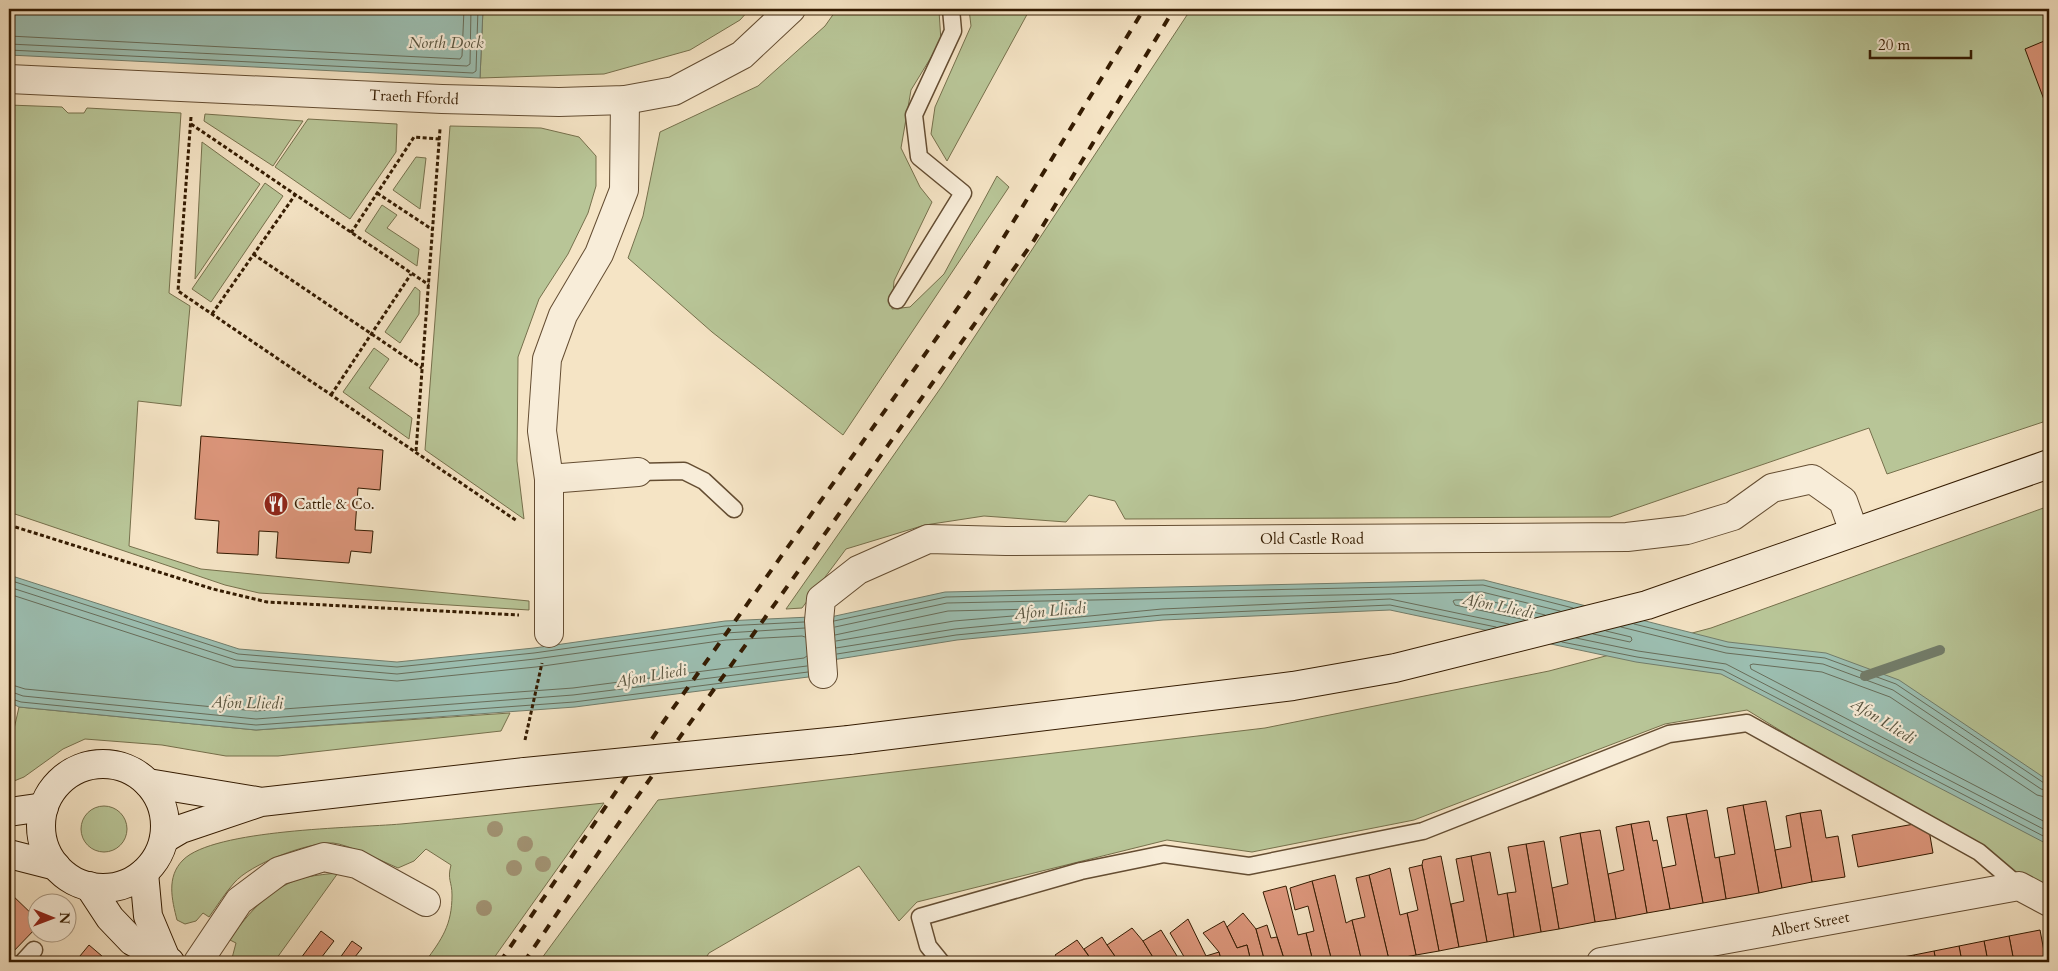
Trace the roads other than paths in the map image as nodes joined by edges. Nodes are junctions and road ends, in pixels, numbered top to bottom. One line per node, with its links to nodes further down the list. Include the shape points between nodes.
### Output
1 (791, 9): 4 (street, Traeth Ffordd, via 742,55 674,91)
2 (951, 9): 5 (lane, via 953,31 914,115 919,157 963,193)
3 (9, 79): 4 (street, Traeth Ffordd, via 442,99)
4 (624, 100): 8 (street, via 624,190 599,254 562,315 547,359 542,431)
5 (897, 300)
6 (2049, 464): 10 (street)
7 (638, 472): 8 (street); 9 (lane, via 684,471 704,481)
8 (549, 479): 11 (street)
9 (734, 509)
10 (1854, 532): 12 (street, Old Castle Road, via 1843,501 1812,479 1772,488 1733,516 1687,530 1627,537 928,539 858,570 821,599 819,621); 14 (street, bridge, via 1647,605 1395,668 1293,686 849,740 524,759)
11 (550, 625)
12 (823, 674)
13 (148, 783): 14 (street); 15 (street, via 131,770 110,763 89,764 69,773 54,788); 17 (street, via 160,801 165,820)
14 (261, 802): 17 (street, via 180,829)
15 (44, 807): 16 (street); 19 (street, via 40,828 46,850)
16 (9, 812)
17 (164, 839): 20 (street, via 156,858)
18 (9, 854): 19 (street)
19 (56, 866): 21 (street, via 70,879)
20 (144, 873): 21 (street, via 128,883 108,888); 27 (street, via 148,916)
21 (89, 886): 27 (street, via 110,918 132,941)
22 (2019, 886): 24 (street); 26 (street, Albert Street); 30 (lane, via 1979,852 1747,723 1669,734 1423,831 1249,866 1164,854 1081,871 920,917 928,946)
23 (426, 902): 29 (street, via 358,864 324,857 279,871 239,901)
24 (2049, 902)
25 (34, 950): 28 (lane)
26 (1681, 955): 31 (street, Albert Street)
27 (168, 961)
28 (23, 962)
29 (198, 962)
30 (941, 962)
31 (1601, 962)

